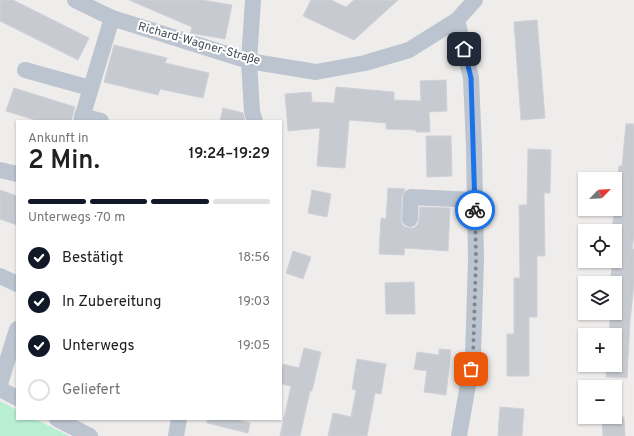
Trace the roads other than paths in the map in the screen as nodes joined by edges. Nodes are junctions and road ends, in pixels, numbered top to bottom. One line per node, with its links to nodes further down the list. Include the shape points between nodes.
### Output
1 (75, 0): 4 (street, Richard-Wagner-Straße)
2 (253, 0): 6 (street)
3 (475, 0): 5 (street, Richard-Wagner-Straße)
4 (112, 18): 6 (street, Richard-Wagner-Straße); 8 (street)
5 (457, 20): 6 (street, Richard-Wagner-Straße, via 409,50 365,63 316,72); 14 (street, via 471,78)
6 (249, 61): 11 (street)
7 (25, 70): 8 (street)
8 (90, 88): 9 (street)
9 (81, 118): 10 (street)
10 (94, 120)
11 (255, 120)
12 (0, 170): 13 (street)
13 (16, 174)
14 (474, 200): 15 (street, via 411,197); 26 (street, via 476,260 473,356)
15 (410, 219)
16 (0, 276): 17 (street)
17 (16, 284)
18 (16, 331): 19 (street)
19 (0, 384)
20 (0, 389): 21 (street)
21 (16, 397)
22 (59, 420): 24 (street)
23 (179, 420): 25 (street)
24 (90, 436)
25 (176, 436)
26 (459, 436)

